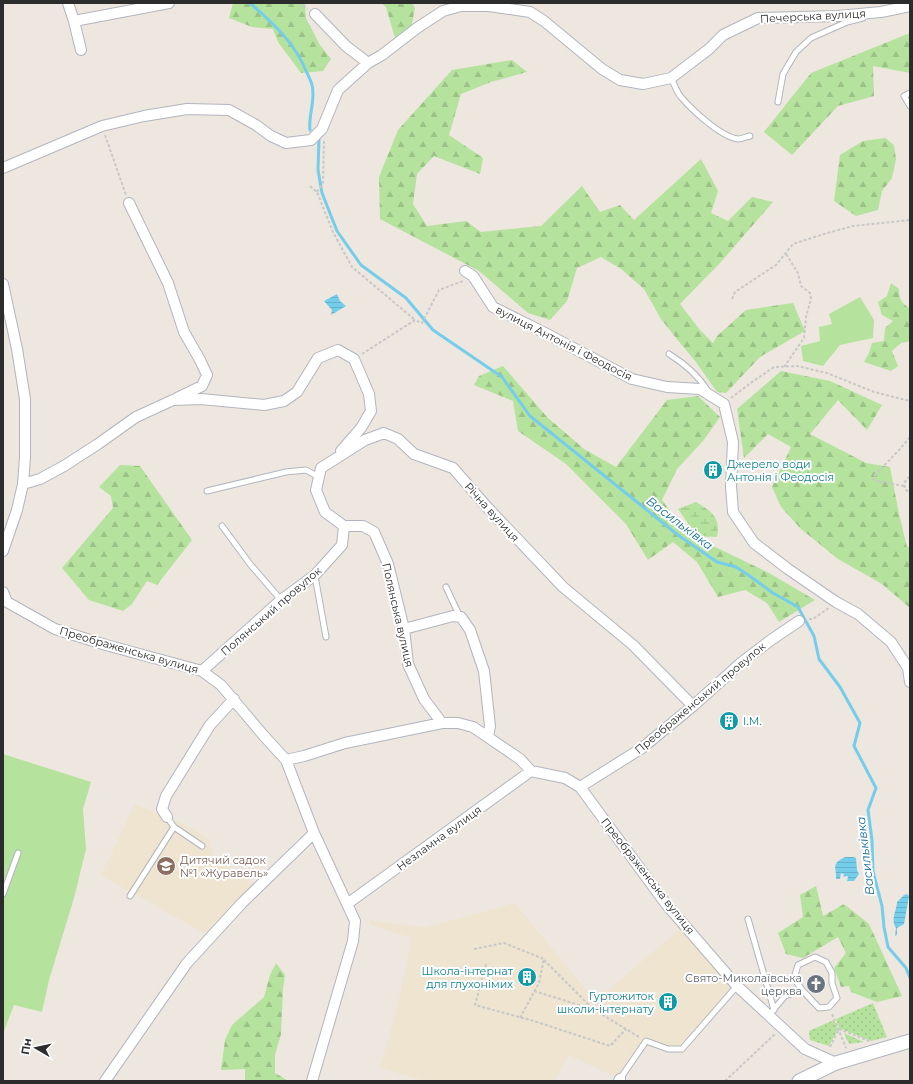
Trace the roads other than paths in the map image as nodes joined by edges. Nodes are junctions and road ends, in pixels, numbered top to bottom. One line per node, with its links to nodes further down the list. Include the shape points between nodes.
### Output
1 (68, 3): 6 (street)
2 (169, 3): 6 (street)
3 (910, 6): 4 (street, Печерська вулиця)
4 (881, 12): 9 (street, Печерська вулиця, via 758,18 723,35 709,50); 11 (lane, via 847,22 811,38 796,52 783,74)
5 (315, 14): 8 (street, via 346,46)
6 (74, 21): 7 (street)
7 (81, 50)
8 (368, 63): 9 (street, Печерська вулиця, via 442,11 461,6 489,6 530,12 602,70 620,80 643,84); 14 (street, Печерська вулиця, via 338,90 322,129 311,140 286,143 229,110 187,109 102,126)
9 (671, 78): 13 (lane, via 679,96 707,122 728,136 739,139)
10 (910, 93): 12 (lane, via 904,96)
11 (778, 102)
12 (910, 106)
13 (750, 136)
14 (3, 168)
15 (129, 203): 20 (street, via 168,283 184,332 207,375 202,386)
16 (469, 274): 19 (street, вулиця Антонія і Феодосія, via 492,307 632,379 667,387 700,389)
17 (3, 284): 23 (street, via 25,399)
18 (670, 354): 19 (lane, via 694,373)
19 (711, 396): 37 (street, вулиця Антонія і Феодосія, via 724,404 733,442 733,512 754,543 836,602 858,614 891,642)
20 (173, 400): 21 (street, via 201,398 264,405 284,401 297,392 318,358 338,350 354,359 369,394 371,411 361,428); 23 (street, via 136,417 64,466 40,479)
21 (333, 460): 22 (street, Річна вулиця, via 321,468); 41 (street, Річна вулиця, via 365,440 384,433 398,439 414,454 453,468 563,587 633,645)
22 (319, 477): 24 (lane, via 306,470 286,472); 26 (street, via 316,490 325,512)
23 (23, 484): 27 (street)
24 (207, 491)
25 (222, 526): 31 (lane)
26 (344, 526): 28 (street, Полянський провулок, via 342,545); 35 (street, Полянська вулиця, via 363,526 374,532 388,564)
27 (3, 551)
28 (315, 575): 31 (street, Полянський провулок); 36 (lane)
29 (446, 587): 33 (lane)
30 (3, 592): 32 (street, Преображенська вулиця)
31 (280, 600): 38 (street, Полянський провулок)
32 (5, 602): 38 (street, Преображенська вулиця, via 55,629)
33 (461, 618): 35 (street, via 453,616); 43 (street, via 470,630 484,671 490,726)
34 (799, 621): 41 (street, Преображенський провулок, via 742,662)
35 (404, 629): 42 (street, Полянська вулиця, via 408,664 424,699)
36 (326, 637)
37 (909, 667): 39 (street)
38 (202, 671): 40 (street, Преображенська вулиця)
39 (910, 682)
40 (234, 699): 44 (street, Преображенська вулиця); 47 (street, via 210,725 166,796 162,809)
41 (694, 706): 46 (street, Преображенський провулок, via 642,748)
42 (442, 723): 43 (street, via 458,723 473,727); 44 (street, via 345,743)
43 (488, 737): 45 (street, via 520,759)
44 (286, 760): 49 (street)
45 (531, 771): 46 (street, Преображенська вулиця, via 565,778); 54 (street, Незламна вулиця)
46 (580, 787): 56 (street, Преображенська вулиця, via 666,904)
47 (167, 817): 48 (lane)
48 (174, 827): 50 (lane); 53 (lane)
49 (314, 833): 54 (street); 62 (street, via 242,903 187,963)
50 (202, 846)
51 (18, 853): 52 (lane)
52 (3, 894)
53 (130, 896)
54 (347, 904): 63 (street, via 355,921 353,941)
55 (748, 919): 58 (lane)
56 (737, 986): 58 (street, Преображенська вулиця); 61 (lane, via 682,1049 668,1049 646,1041)
57 (802, 990): 57 (lane, via 794,978 798,965 815,957 826,962 832,973 837,998 829,1007 819,1008); 58 (lane, via 785,996)
58 (772, 1013): 60 (street, Преображенська вулиця, via 805,1049)
59 (910, 1041): 60 (street)
60 (836, 1063): 64 (street)
61 (619, 1080)
62 (104, 1081)
63 (312, 1081)
64 (799, 1081)

